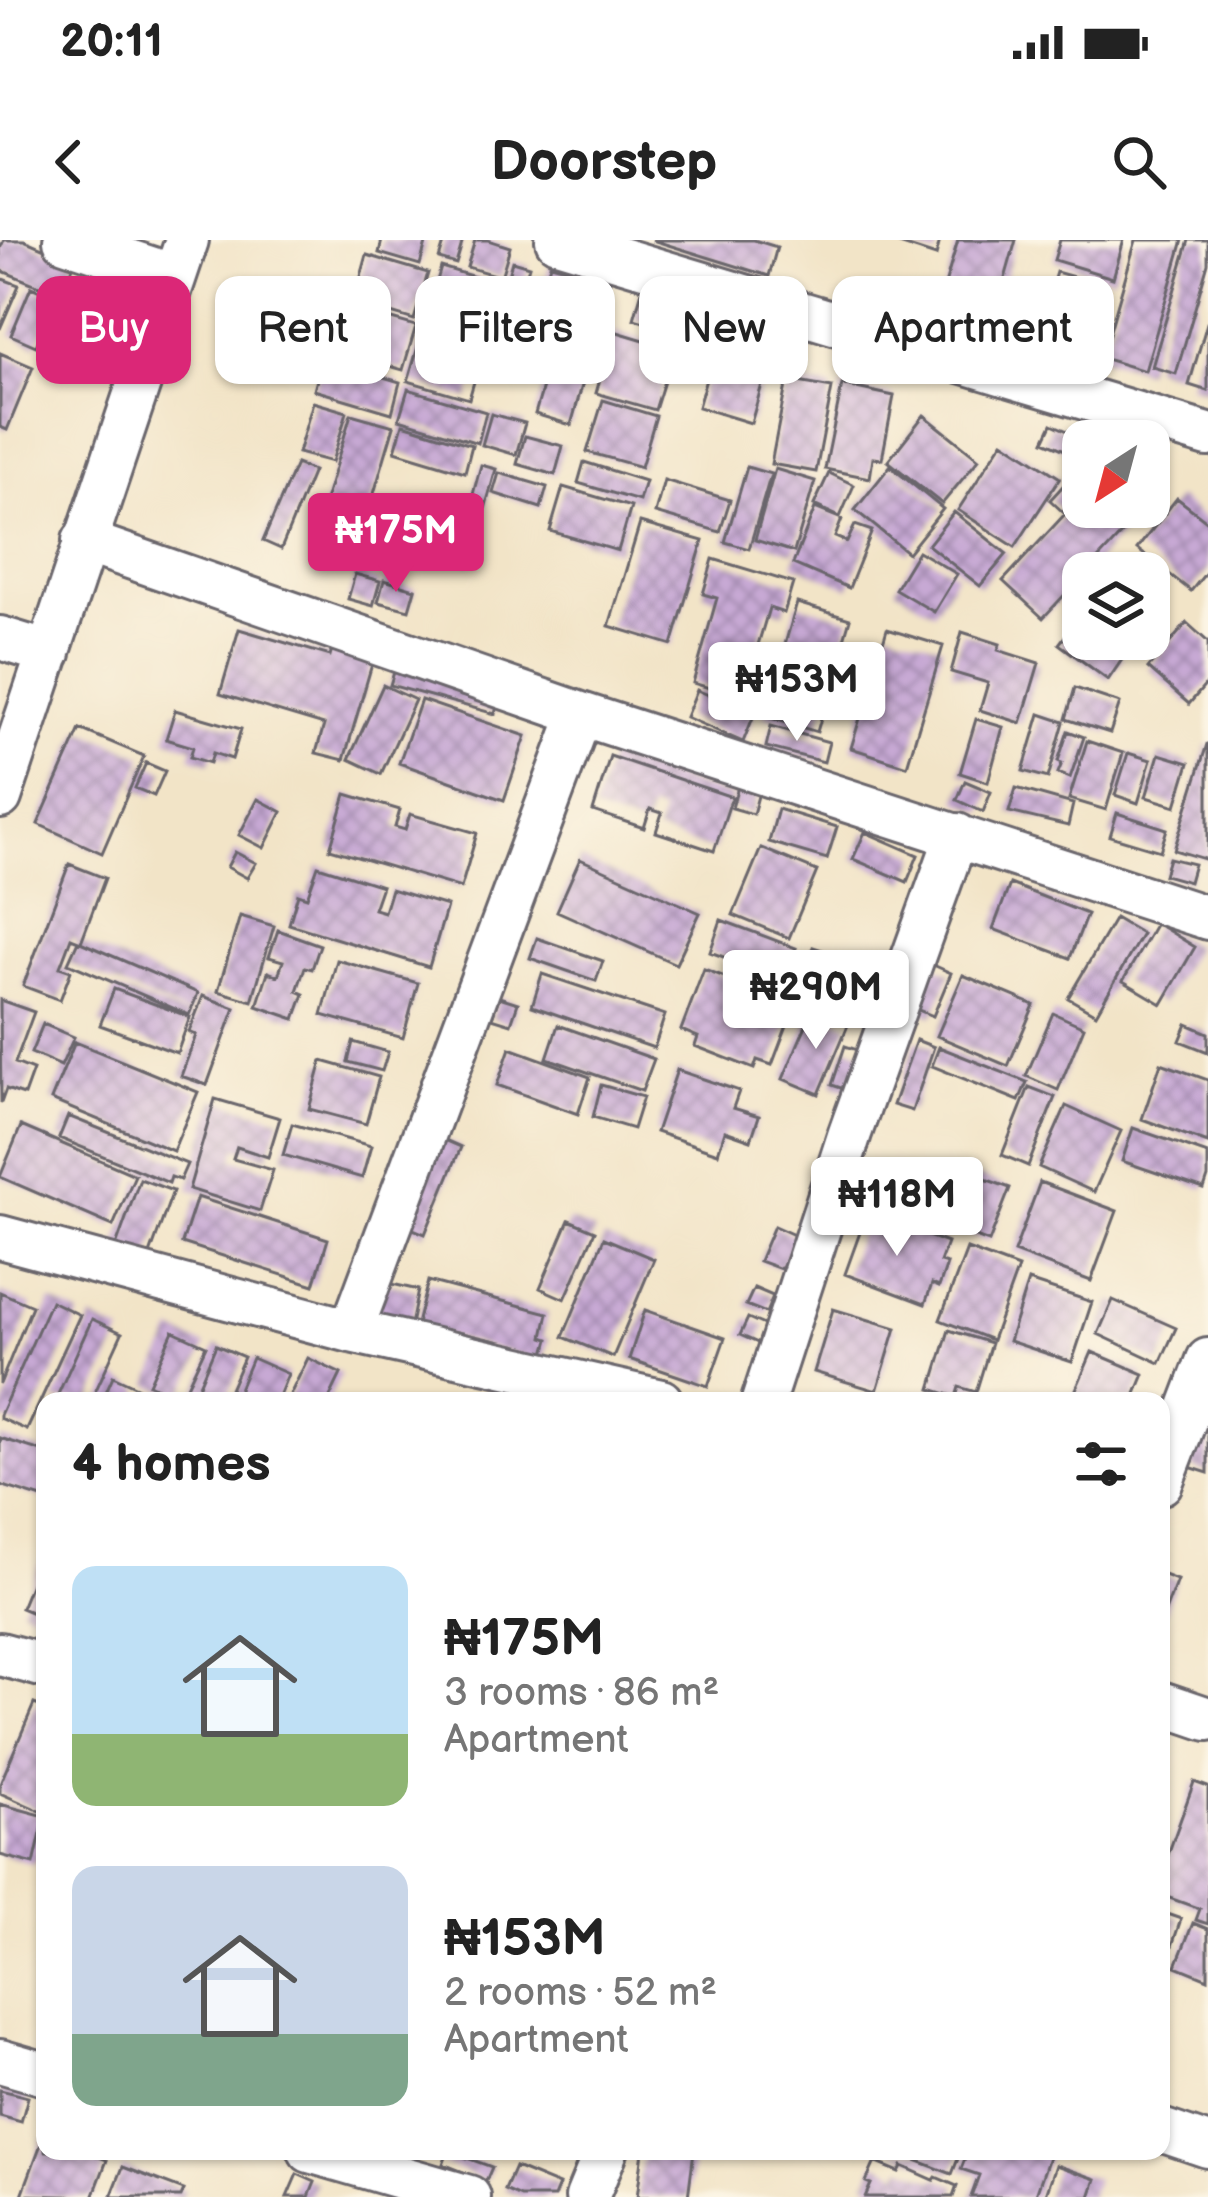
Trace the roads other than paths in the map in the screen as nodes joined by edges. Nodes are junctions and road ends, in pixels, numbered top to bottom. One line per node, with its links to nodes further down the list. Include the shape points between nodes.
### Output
1 (65, 240): 3 (street)
2 (557, 240): 4 (street)
3 (180, 258): 5 (street)
4 (1208, 435)
5 (84, 541): 7 (street); 8 (street)
6 (0, 638): 7 (street)
7 (49, 653): 9 (street)
8 (581, 714): 10 (street); 13 (street)
9 (0, 797)
10 (957, 836): 11 (street); 16 (street)
11 (1208, 918)
12 (0, 1237): 13 (street)
13 (351, 1331): 15 (street)
14 (1208, 1360): 17 (street)
15 (621, 1392)
16 (766, 1392)
17 (1170, 1459)
18 (0, 1654): 19 (street)
19 (36, 1664)
20 (1170, 1706): 21 (street)
21 (1208, 1719)
22 (0, 2061): 23 (street)
23 (36, 2071)
24 (1170, 2133): 25 (street)
25 (1208, 2146)
26 (341, 2160): 28 (street)
27 (602, 2160): 29 (street)
28 (469, 2197)
29 (587, 2197)

